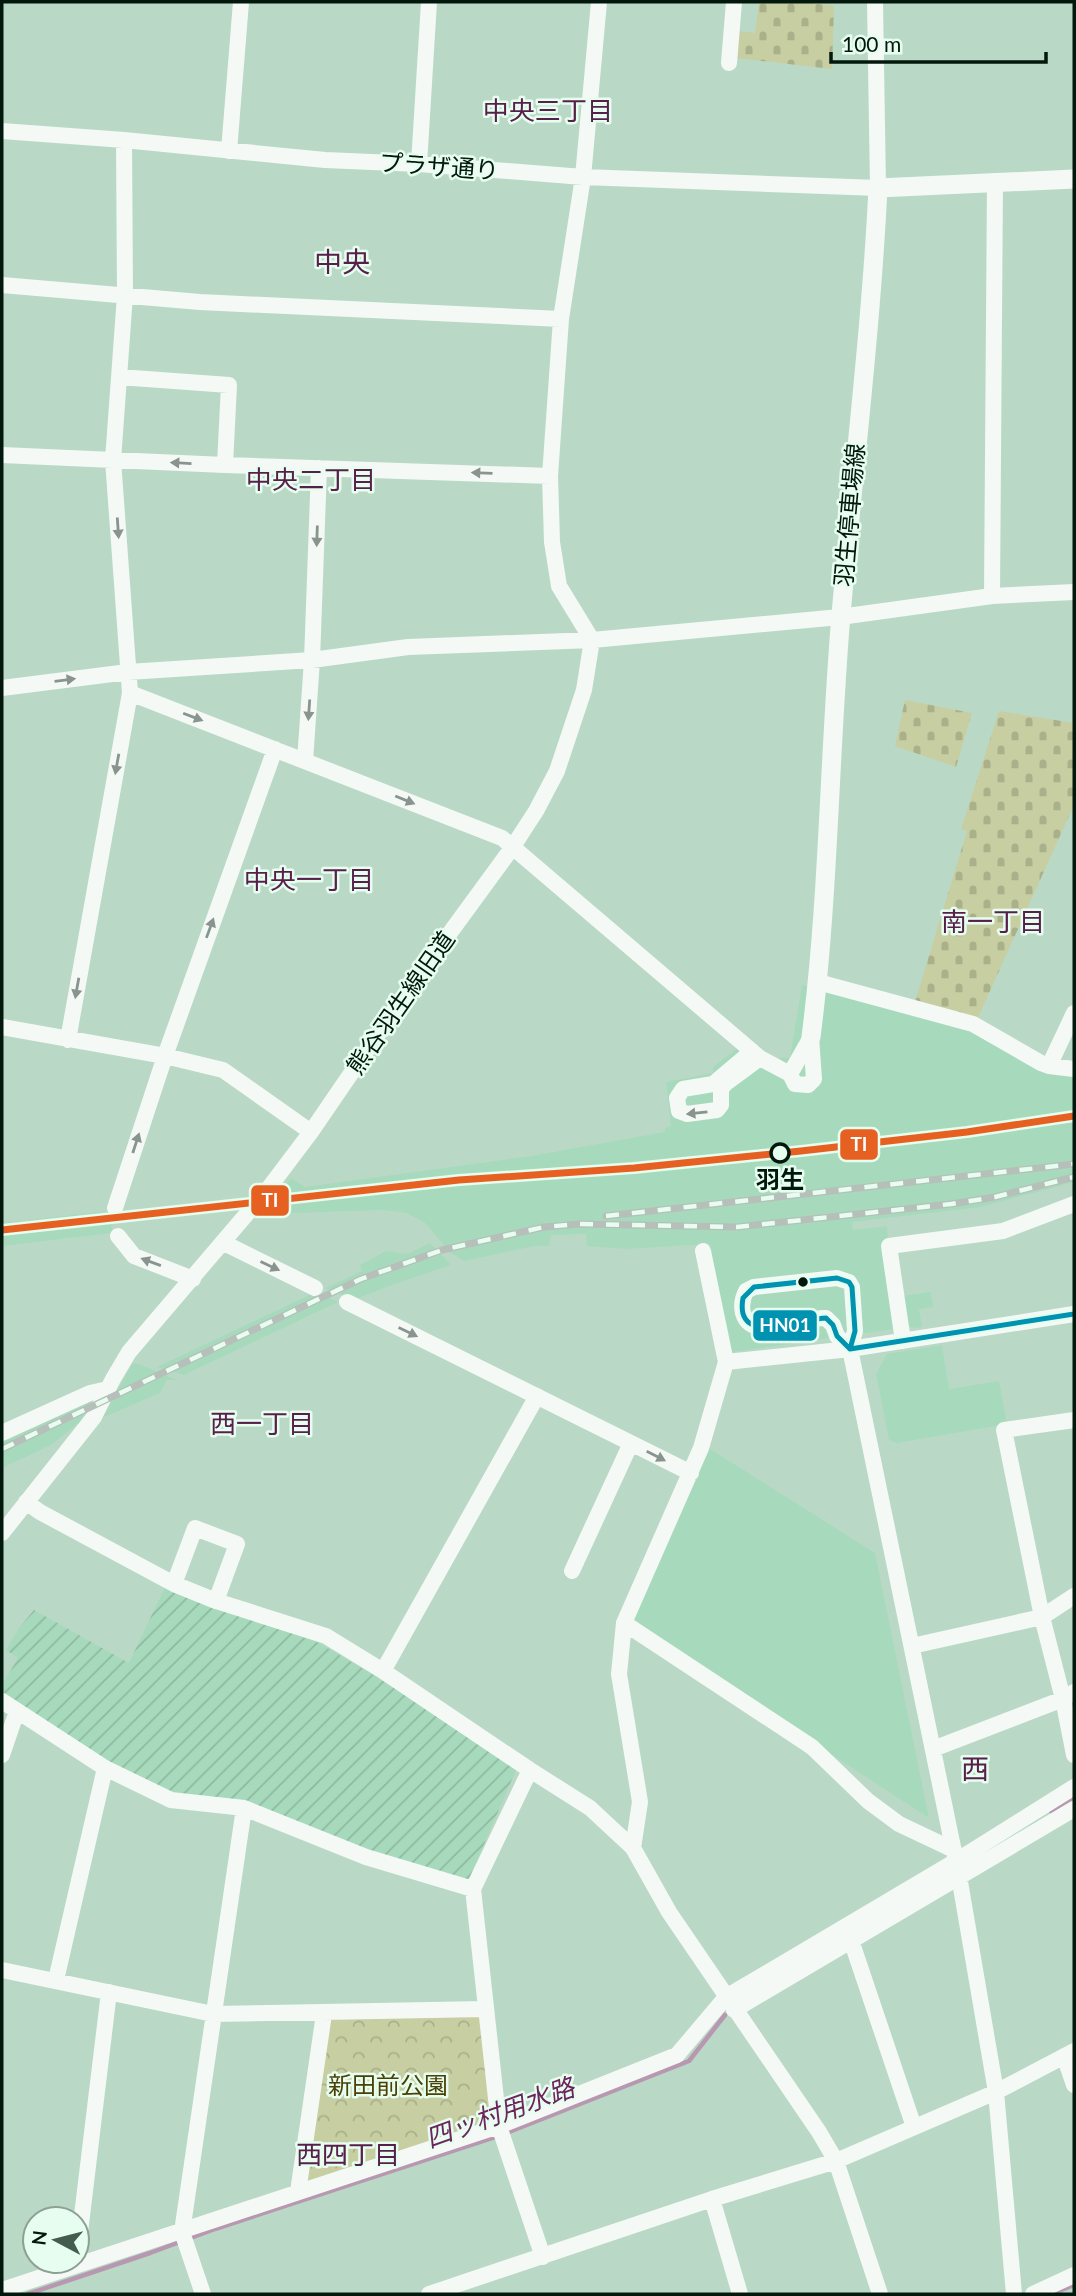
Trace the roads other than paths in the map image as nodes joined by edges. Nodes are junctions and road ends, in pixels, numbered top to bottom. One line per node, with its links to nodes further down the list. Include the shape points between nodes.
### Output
1 (241, 2): 9 (street)
2 (429, 2): 10 (street)
3 (599, 2): 11 (street)
4 (734, 2): 6 (street)
5 (875, 2): 14 (street)
6 (729, 63)
7 (2, 131): 8 (street, プラザ通り)
8 (124, 140): 9 (street, プラザ通り); 16 (street)
9 (229, 151): 10 (street, プラザ通り)
10 (419, 164): 11 (street, プラザ通り)
11 (583, 177): 14 (street, プラザ通り); 17 (street)
12 (1074, 179): 13 (main road)
13 (995, 181): 14 (main road); 25 (street)
14 (878, 188): 26 (main road, 羽生停車場線)
15 (2, 285): 16 (street)
16 (125, 295): 17 (street); 18 (street)
17 (561, 319): 23 (street)
18 (119, 377): 20 (street); 21 (street, via 229,385)
19 (2, 455): 20 (street)
20 (113, 460): 21 (street, one-way to 20); 29 (street, one-way to 29)
21 (225, 465): 22 (street)
22 (319, 468): 23 (street, one-way to 22); 28 (street, one-way to 28)
23 (550, 476): 27 (street, via 559,586)
24 (1074, 592): 25 (street)
25 (992, 596): 26 (street)
26 (841, 617): 27 (street); 35 (main road, 羽生停車場線)
27 (592, 640): 28 (street, via 408,647); 34 (street, 熊谷羽生線旧道, via 584,690 565,750 546,793)
28 (312, 660): 29 (street); 33 (street, one-way to 33)
29 (128, 672): 30 (street, one-way to 29); 31 (street)
30 (2, 688)
31 (130, 693): 32 (street, one-way to 32); 39 (street, one-way to 39)
32 (275, 749): 33 (street); 41 (street, one-way to 32)
33 (305, 761): 34 (street, one-way to 34, via 502,838)
34 (512, 848): 40 (street); 44 (street, 熊谷羽生線旧道)
35 (818, 982): 38 (main road, 羽生停車場線); 42 (street, via 973,1024)
36 (1074, 1013): 42 (street)
37 (2, 1027): 39 (street)
38 (811, 1037): 40 (street, via 814,1079 808,1084 795,1084 790,1074)
39 (68, 1040): 41 (street)
40 (756, 1055): 40 (street, one-way to 40, via 723,1085 717,1110 679,1111 677,1098 683,1088 713,1084)
41 (165, 1056): 44 (street, via 223,1070); 46 (street, one-way to 41)
42 (1049, 1066): 43 (street)
43 (1074, 1069)
44 (312, 1132): 48 (street, 熊谷羽生線旧道)
45 (1074, 1204): 54 (street, via 1003,1231 889,1245)
46 (115, 1208)
47 (118, 1236): 50 (street, one-way to 47, via 134,1256)
48 (224, 1243): 50 (street, 熊谷羽生線旧道); 51 (street, one-way to 51)
49 (703, 1251): 56 (street)
50 (192, 1279): 57 (street, 熊谷羽生線旧道, via 129,1352)
51 (315, 1288)
52 (347, 1302): 58 (street, one-way to 58)
53 (1074, 1314): 54 (street)
54 (903, 1341): 55 (street)
55 (850, 1349): 55 (street, via 825,1318 765,1328 751,1325 742,1307 746,1292 754,1287 844,1279 853,1297 855,1331); 56 (street); 71 (street)
56 (726, 1362): 62 (street)
57 (108, 1389): 60 (street, via 90,1392); 63 (street, 熊谷羽生線旧道, via 85,1429)
58 (537, 1396): 61 (street); 72 (street)
59 (1074, 1420): 69 (street, via 1004,1430)
60 (2, 1433)
61 (631, 1443): 62 (street, one-way to 62); 65 (street)
62 (691, 1473): 70 (street)
63 (26, 1502): 64 (street, 熊谷羽生線旧道); 66 (street)
64 (2, 1533)
65 (572, 1571)
66 (174, 1584): 68 (street); 68 (street, via 195,1528 237,1544)
67 (1074, 1596): 69 (street)
68 (216, 1601): 72 (street, via 326,1636)
69 (1042, 1617): 71 (street); 73 (street)
70 (624, 1623): 84 (street, via 619,1674 640,1802); 85 (street, via 813,1747 868,1801)
71 (912, 1646): 76 (street)
72 (383, 1671): 80 (street)
73 (1069, 1696): 76 (street); 78 (street)
74 (2, 1701): 75 (street)
75 (17, 1711): 77 (street); 79 (street)
76 (933, 1749): 85 (street)
77 (2, 1755)
78 (1074, 1755)
79 (105, 1768): 82 (street, via 171,1800); 89 (street)
80 (530, 1770): 84 (street, via 590,1808); 86 (street)
81 (1074, 1787): 85 (street)
82 (244, 1808): 86 (street, via 366,1857); 93 (street)
83 (1074, 1809): 85 (street)
84 (633, 1849): 91 (street)
85 (956, 1862): 87 (street); 91 (street); 97 (street)
86 (473, 1889): 92 (street)
87 (851, 1940): 91 (street); 99 (street)
88 (2, 1974): 89 (street)
89 (56, 1980): 90 (street)
90 (109, 1992): 93 (street); 103 (street)
91 (730, 2003): 98 (street, via 677,2055); 100 (street)
92 (485, 2009): 94 (street); 98 (street)
93 (213, 2014): 94 (street); 104 (street)
94 (324, 2014): 101 (street)
95 (1069, 2054): 96 (street); 97 (street)
96 (1074, 2085)
97 (996, 2092): 99 (street); 115 (street)
98 (499, 2126): 101 (street); 106 (street)
99 (914, 2127): 100 (street)
100 (836, 2161): 102 (street); 114 (street)
101 (298, 2192): 104 (street)
102 (712, 2199): 106 (street); 113 (street)
103 (84, 2205)
104 (182, 2232): 105 (street); 111 (street)
105 (91, 2257)
106 (543, 2257): 109 (street)
107 (41, 2275): 110 (street)
108 (1074, 2275): 116 (street)
109 (475, 2287): 112 (street)
110 (2, 2290)
111 (203, 2294)
112 (429, 2294)
113 (740, 2294)
114 (880, 2294)
115 (1014, 2294)
116 (1033, 2294)

